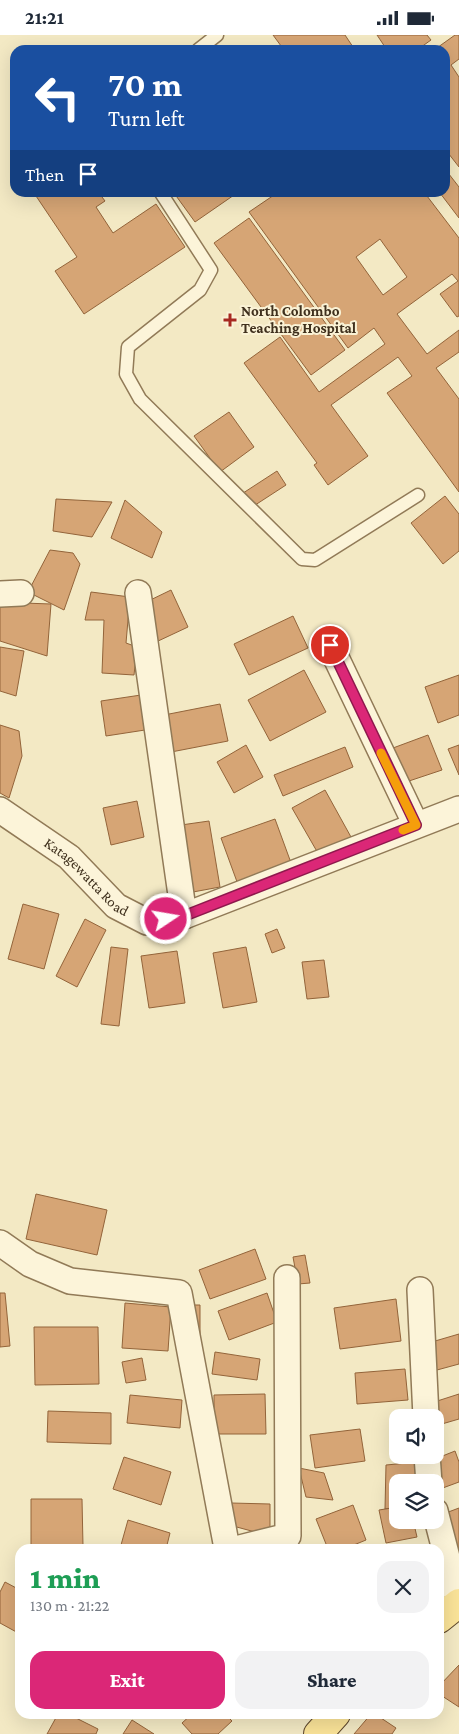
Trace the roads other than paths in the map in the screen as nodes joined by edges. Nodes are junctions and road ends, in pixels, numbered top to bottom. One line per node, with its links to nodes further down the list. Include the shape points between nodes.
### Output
1 (217, 35): 2 (lane)
2 (204, 45)
3 (164, 197): 4 (lane, via 211,270 200,290 128,347 126,374 140,399 302,559 316,560)
4 (418, 495)
5 (138, 593): 10 (street)
6 (330, 645): 9 (street)
7 (459, 809): 9 (street, Katagewatta Road)
8 (0, 810): 10 (street, Katagewatta Road, via 69,857 116,906 147,922)
9 (416, 825): 10 (street, Katagewatta Road)
10 (184, 916)
11 (0, 1243): 16 (street, via 30,1264 70,1281 179,1293)
12 (287, 1278): 17 (street, via 288,1536)
13 (420, 1290): 14 (street)
14 (426, 1409)
15 (440, 1529): 18 (street)
16 (228, 1544)
17 (255, 1544)
18 (444, 1544)
19 (444, 1546): 20 (street)
20 (459, 1604): 21 (main road)
21 (444, 1615)
22 (332, 1719): 23 (main road)
23 (318, 1734)

